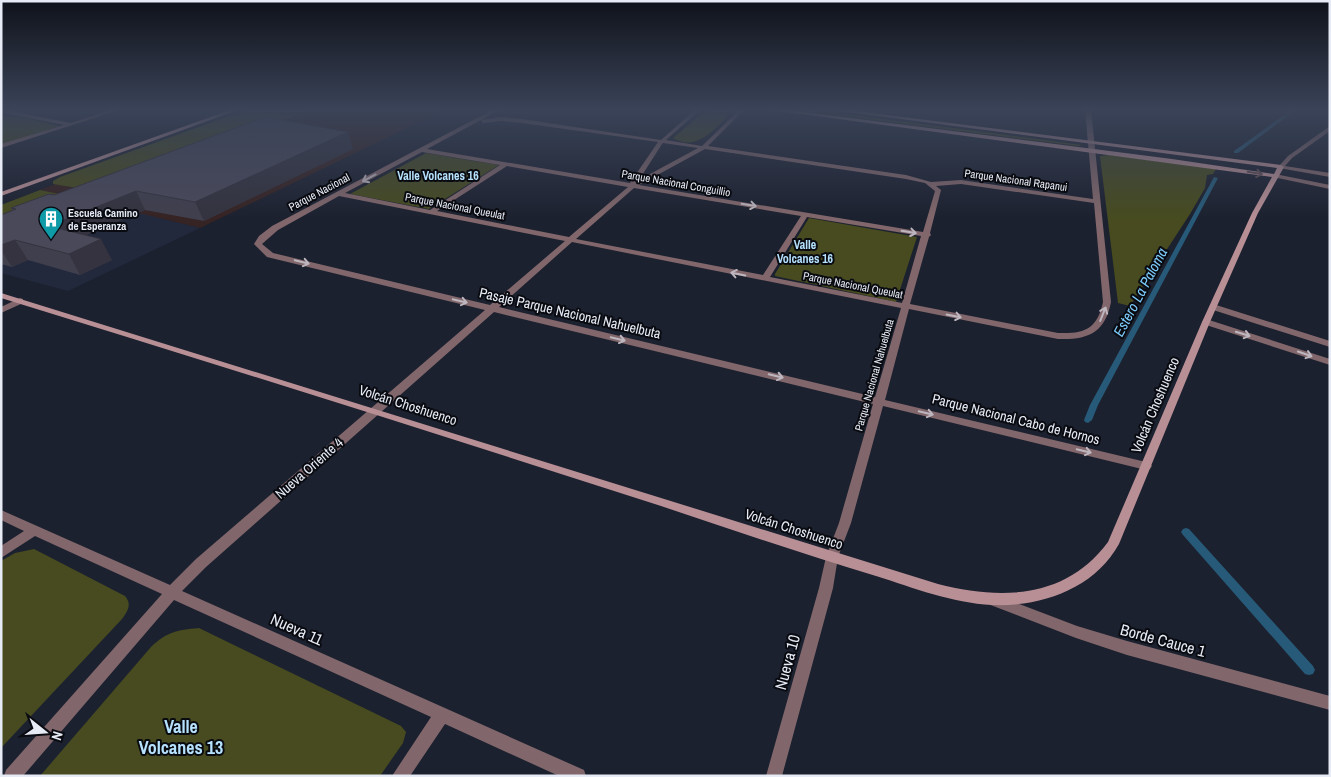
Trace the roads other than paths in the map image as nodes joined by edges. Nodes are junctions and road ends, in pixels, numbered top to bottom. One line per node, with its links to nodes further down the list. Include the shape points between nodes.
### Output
1 (135, 146): 18 (street)
2 (429, 146): 10 (street, Parque Nacional)
3 (658, 146): 16 (street)
4 (699, 146): 9 (street)
5 (1093, 146): 20 (street, Parque Nacional Queulat)
6 (1095, 146): 12 (street)
7 (1095, 146): 14 (street, one-way to 14)
8 (1305, 146): 12 (street, Volcán Choshuenco)
9 (704, 147): 15 (street, via 906,177); 16 (street)
10 (422, 150): 11 (street, Parque Nacional Conguillio); 19 (street, Parque Nacional, one-way to 19)
11 (506, 164): 16 (street, Parque Nacional Conguillio); 21 (street)
12 (1281, 166): 13 (street); 14 (street, Volcán Choshuenco)
13 (1330, 175)
14 (1275, 176): 17 (street); 30 (street, Volcán Choshuenco)
15 (932, 184): 20 (street, Parque Nacional Rapanui, via 960,182); 23 (street, Parque Nacional Nahuelbuta, via 938,190 938,196)
16 (632, 186): 22 (street, Parque Nacional Conguillio, one-way to 22); 24 (street, Nueva Oriente 4)
17 (1330, 187)
18 (1, 194)
19 (338, 194): 21 (street, Parque Nacional Queulat); 25 (street, Parque Nacional, via 274,228)
20 (1098, 202): 29 (street, Parque Nacional Queulat, one-way to 20, via 1058,336 1073,337 1090,332 1102,318 1107,302)
21 (430, 212): 24 (street, Parque Nacional Queulat)
22 (805, 215): 23 (street, Parque Nacional Conguillio, one-way to 23); 26 (street)
23 (927, 235): 29 (street, Parque Nacional Nahuelbuta)
24 (569, 240): 26 (street, Parque Nacional Queulat, one-way to 24); 31 (street, Nueva Oriente 4)
25 (258, 244): 31 (street, Pasaje Parque Nacional Nahuelbuta, one-way to 31, via 270,254)
26 (765, 279): 29 (street, Parque Nacional Queulat)
27 (1, 295): 28 (street, Volcán Choshuenco)
28 (20, 300): 32 (street); 37 (street, Volcán Choshuenco)
29 (906, 307): 36 (street, Parque Nacional Nahuelbuta)
30 (1214, 307): 33 (street, Volcán Choshuenco); 34 (street)
31 (491, 308): 36 (street, Pasaje Parque Nacional Nahuelbuta, one-way to 36); 37 (street, Nueva Oriente 4)
32 (1, 310)
33 (1206, 322): 35 (street, one-way to 35); 38 (street, Volcán Choshuenco)
34 (1330, 344)
35 (1330, 362)
36 (879, 401): 38 (street, Parque Nacional Cabo de Hornos, one-way to 38); 42 (street, Parque Nacional Nahuelbuta, via 845,523)
37 (375, 410): 42 (street, Volcán Choshuenco); 43 (street, Nueva Oriente 4, via 201,563)
38 (1146, 466): 44 (street, Volcán Choshuenco, via 1113,544 1090,571 1078,580 1036,595)
39 (1, 515): 40 (street, Nueva 11)
40 (34, 530): 41 (street); 43 (street, Nueva 11)
41 (1, 553)
42 (832, 557): 44 (street, Volcán Choshuenco, via 939,589); 50 (street, Nueva 10)
43 (173, 593): 46 (street, Nueva 11); 47 (street, Nueva Oriente 4)
44 (990, 599): 45 (street, Borde Cauce 1, via 1127,648)
45 (1330, 703)
46 (442, 714): 48 (street); 49 (street, Nueva 11)
47 (12, 776)
48 (400, 776)
49 (578, 776)
50 (774, 776)

